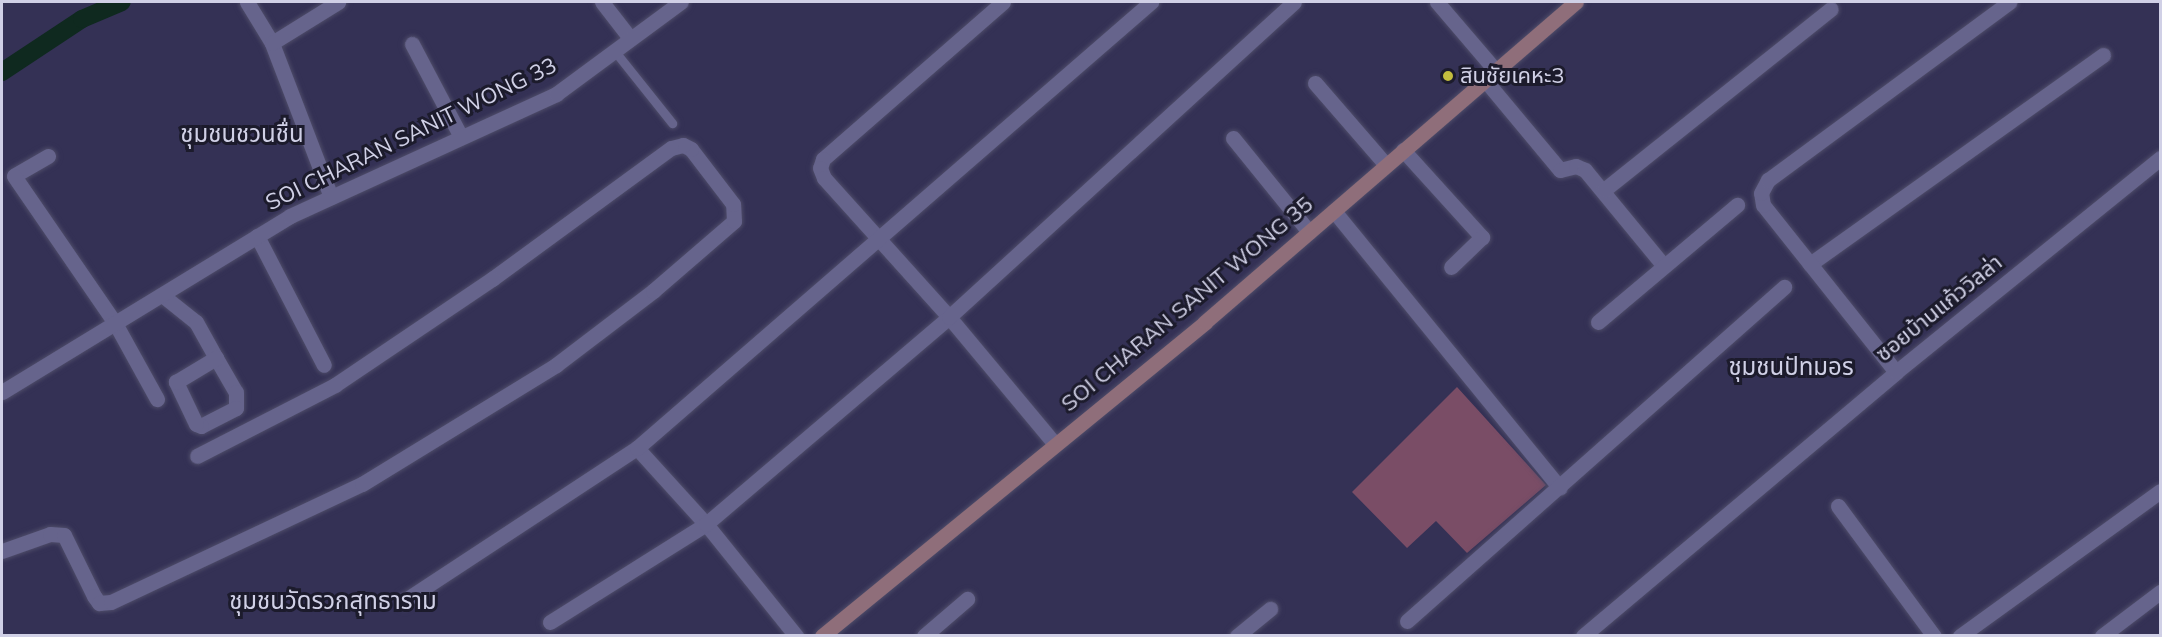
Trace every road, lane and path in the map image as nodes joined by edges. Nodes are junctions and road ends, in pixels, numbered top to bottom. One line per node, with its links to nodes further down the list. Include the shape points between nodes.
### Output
1 (247, 2): 13 (street)
2 (338, 2): 13 (street)
3 (602, 2): 12 (street)
4 (681, 2): 12 (street, SOI CHARAN SANIT WONG 33)
5 (1003, 2): 32 (street, via 823,159 820,168 824,178)
6 (1151, 2): 32 (street)
7 (1294, 2): 38 (street)
8 (1437, 2): 17 (street)
9 (1576, 2): 17 (street, SOI CHARAN SANIT WONG 35)
10 (2008, 2): 33 (street, via 1768,180 1761,193 1763,205)
11 (1831, 9): 26 (street)
12 (630, 38): 15 (street, SOI CHARAN SANIT WONG 33)
13 (272, 44): 27 (street)
14 (412, 44): 20 (street)
15 (613, 50): 19 (lane); 20 (street, SOI CHARAN SANIT WONG 33, via 556,94)
16 (2103, 55): 33 (street)
17 (1491, 75): 22 (street, SOI CHARAN SANIT WONG 35); 26 (street, via 1560,170 1581,167)
18 (1315, 83): 25 (street)
19 (672, 123)
20 (461, 137): 27 (street, SOI CHARAN SANIT WONG 33)
21 (1233, 138): 30 (street)
22 (1403, 150): 25 (street, SOI CHARAN SANIT WONG 35); 35 (street, via 1482,237)
23 (48, 156): 40 (street, via 14,176)
24 (2160, 158): 43 (street, ซอยบ้านแก้ววิลล่า)
25 (1386, 165): 29 (street, SOI CHARAN SANIT WONG 35)
26 (1604, 190): 34 (street)
27 (331, 197): 31 (street, SOI CHARAN SANIT WONG 33)
28 (1737, 206): 34 (street)
29 (1334, 211): 30 (street, SOI CHARAN SANIT WONG 35); 49 (street)
30 (1309, 232): 46 (street, SOI CHARAN SANIT WONG 35, via 1205,322)
31 (257, 236): 37 (street, SOI CHARAN SANIT WONG 33); 42 (street)
32 (880, 241): 38 (street); 47 (street)
33 (1810, 264): 43 (street)
34 (1664, 265): 39 (street)
35 (1451, 267)
36 (1784, 286): 49 (street)
37 (162, 295): 40 (street, SOI CHARAN SANIT WONG 33); 41 (street, via 196,322)
38 (950, 317): 46 (street); 52 (street)
39 (1598, 322)
40 (115, 323): 44 (street, SOI CHARAN SANIT WONG 33); 45 (street)
41 (216, 357): 41 (street, via 176,382 196,424 201,426 236,408 238,402)
42 (324, 365)
43 (1896, 372): 60 (street, ซอยบ้านแก้ววิลล่า)
44 (2, 392)
45 (157, 399)
46 (1054, 443): 62 (street, SOI CHARAN SANIT WONG 35)
47 (637, 448): 52 (street); 56 (street)
48 (197, 456): 53 (street, via 335,385 492,279 671,148 683,145 691,149 733,204 734,221 653,291 556,364 362,484 111,603 99,603 94,596 64,535 50,534)
49 (1560, 488): 58 (street)
50 (2160, 491): 66 (street)
51 (1838, 506): 65 (street)
52 (706, 524): 59 (street); 61 (street)
53 (2, 551)
54 (2160, 592): 67 (street)
55 (968, 599): 63 (street)
56 (404, 601)
57 (1270, 609): 64 (street)
58 (1407, 621)
59 (550, 622)
60 (1589, 634)
61 (796, 636)
62 (822, 636)
63 (924, 636)
64 (1237, 636)
65 (1934, 636)
66 (1960, 636)
67 (2102, 636)

